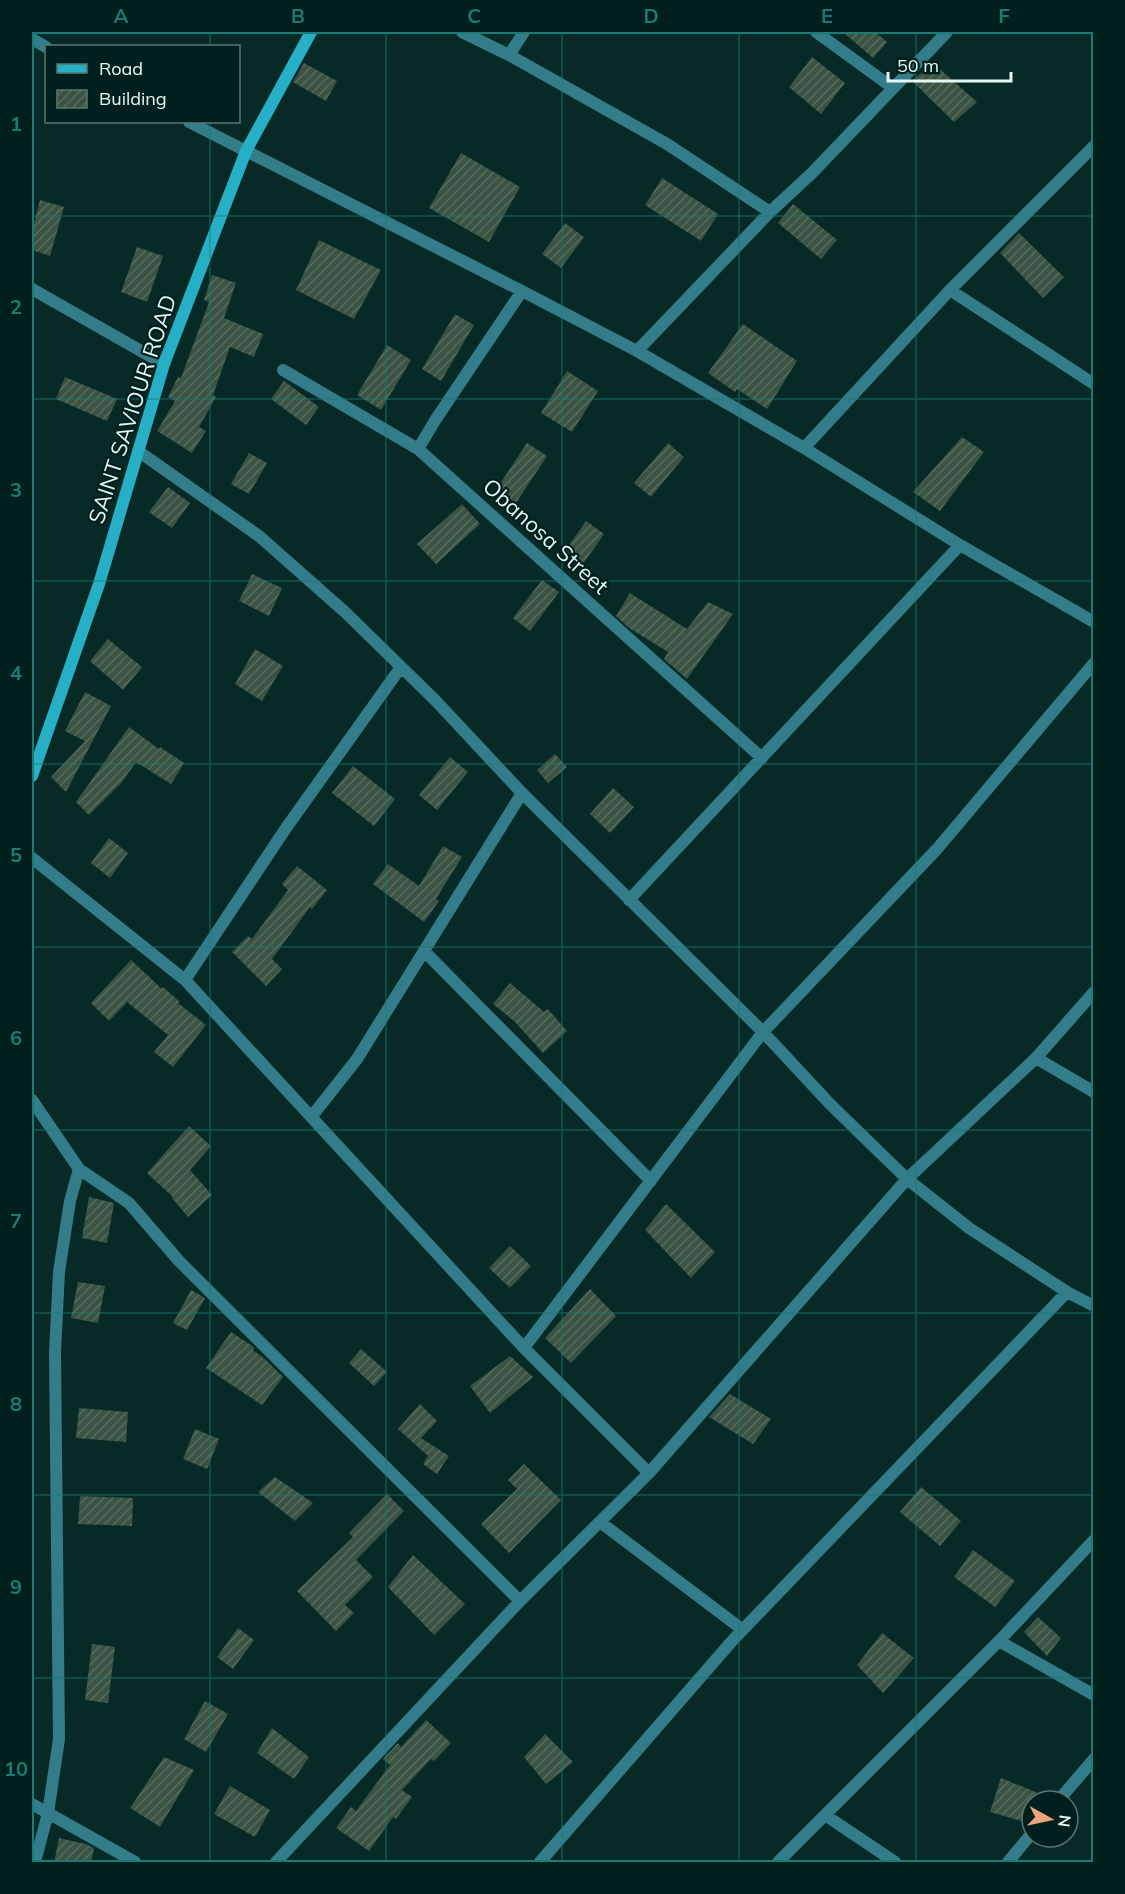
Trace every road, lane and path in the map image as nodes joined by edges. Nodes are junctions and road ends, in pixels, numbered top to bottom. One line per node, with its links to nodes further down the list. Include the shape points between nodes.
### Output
1 (311, 32): 10 (street, SAINT SAVIOUR ROAD)
2 (462, 32): 6 (street)
3 (524, 32): 6 (street)
4 (816, 32): 7 (street)
5 (947, 32): 7 (street)
6 (509, 55): 11 (street, via 667,144)
7 (893, 88): 11 (street)
8 (191, 123): 10 (street)
9 (1094, 146): 13 (street)
10 (246, 151): 14 (street); 16 (street, SAINT SAVIOUR ROAD)
11 (770, 212): 15 (street)
12 (32, 290): 16 (street)
13 (950, 290): 18 (street); 19 (street)
14 (522, 291): 15 (street); 20 (street)
15 (637, 351): 19 (street)
16 (164, 364): 21 (street, SAINT SAVIOUR ROAD)
17 (283, 370): 20 (street, Obanosa Street)
18 (1094, 384)
19 (804, 448): 22 (street)
20 (418, 449): 26 (street, Obanosa Street)
21 (138, 451): 25 (street, via 259,536); 27 (street, SAINT SAVIOUR ROAD, via 99,584)
22 (960, 545): 23 (street); 26 (street)
23 (1094, 622)
24 (1094, 663): 34 (street, via 937,849)
25 (401, 667): 28 (street); 32 (street, via 286,828)
26 (762, 758): 30 (street)
27 (32, 776)
28 (522, 793): 30 (street); 31 (street)
29 (32, 858): 32 (street)
30 (629, 900): 34 (street)
31 (424, 951): 38 (street, via 357,1059); 41 (street)
32 (185, 980): 38 (street)
33 (1094, 992): 35 (street)
34 (764, 1032): 40 (street); 41 (street)
35 (1036, 1058): 36 (street); 40 (street)
36 (1094, 1092)
37 (32, 1100): 39 (street)
38 (312, 1116): 44 (street)
39 (79, 1169): 48 (street, via 129,1203 179,1261); 55 (street, via 59,1272 55,1352 59,1739)
40 (907, 1179): 42 (street, via 969,1228); 45 (street)
41 (651, 1181): 44 (street)
42 (1067, 1292): 43 (street); 49 (street)
43 (1094, 1306)
44 (524, 1348): 45 (street)
45 (649, 1473): 46 (street)
46 (600, 1522): 48 (street); 49 (street)
47 (1094, 1540): 50 (street)
48 (520, 1601): 60 (street)
49 (743, 1630): 61 (street)
50 (999, 1641): 51 (street); 56 (street)
51 (1094, 1695)
52 (1094, 1759): 53 (street)
53 (1068, 1789)
54 (32, 1804): 55 (street)
55 (48, 1812): 58 (street); 59 (street)
56 (825, 1815): 62 (street); 63 (street)
57 (1020, 1848): 64 (street)
58 (35, 1863)
59 (135, 1863)
60 (276, 1863)
61 (540, 1863)
62 (778, 1863)
63 (895, 1863)
64 (1008, 1863)

